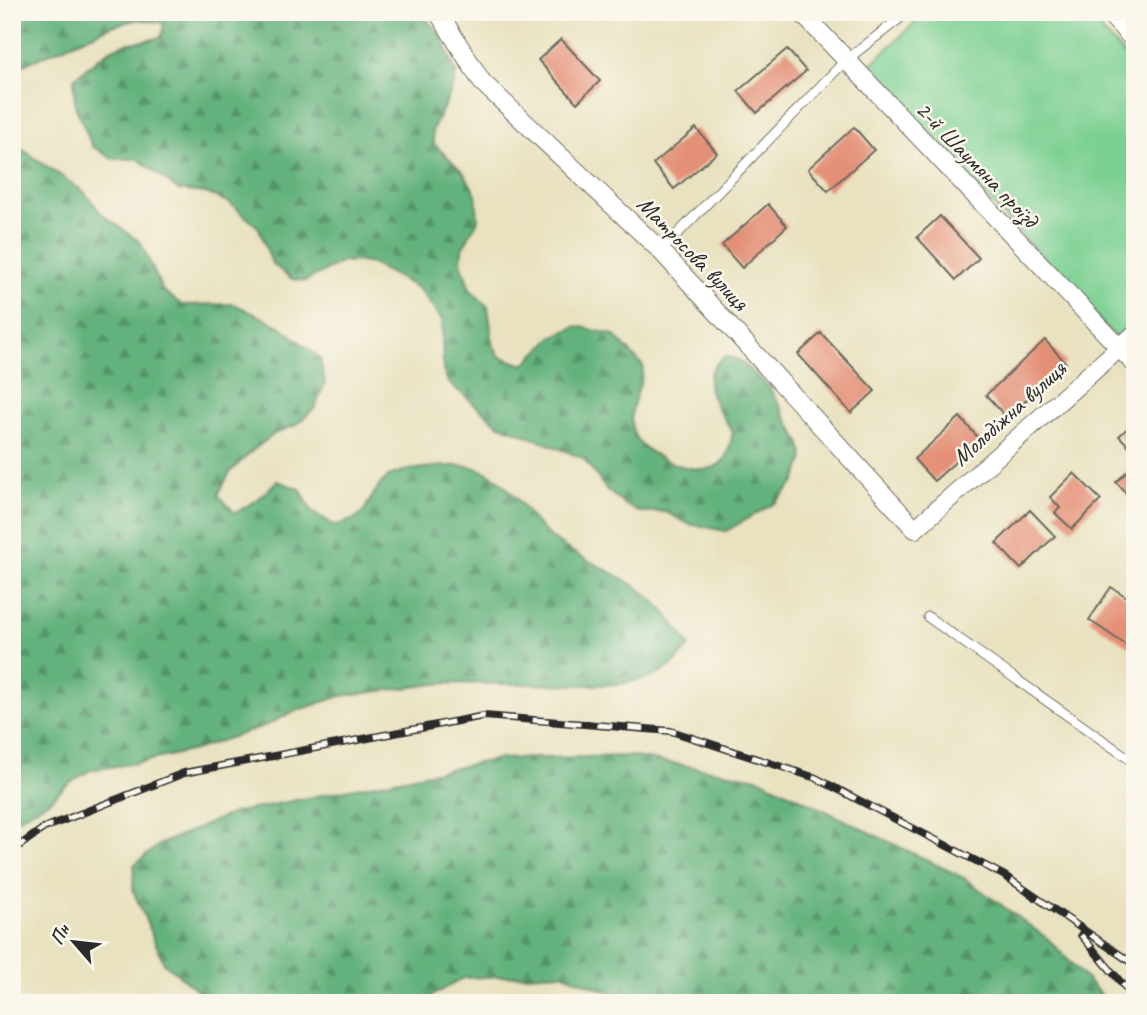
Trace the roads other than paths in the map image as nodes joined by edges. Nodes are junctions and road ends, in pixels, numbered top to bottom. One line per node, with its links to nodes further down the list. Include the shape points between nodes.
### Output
1 (438, 12): 7 (street, Матросова вулиця, via 482,82)
2 (801, 12): 6 (street, 2-й Шаумяна проїзд)
3 (908, 12): 6 (lane)
4 (1108, 12): 5 (street)
5 (1135, 41)
6 (845, 61): 7 (lane); 9 (street, 2-й Шаумяна проїзд)
7 (661, 251): 11 (street, Матросова вулиця)
8 (1135, 334): 9 (street, Молодіжна вулиця)
9 (1119, 349): 10 (street, 2-й Шаумяна проїзд); 11 (street, Молодіжна вулиця)
10 (1135, 364)
11 (915, 529)
12 (928, 617): 13 (lane)
13 (1135, 763)

